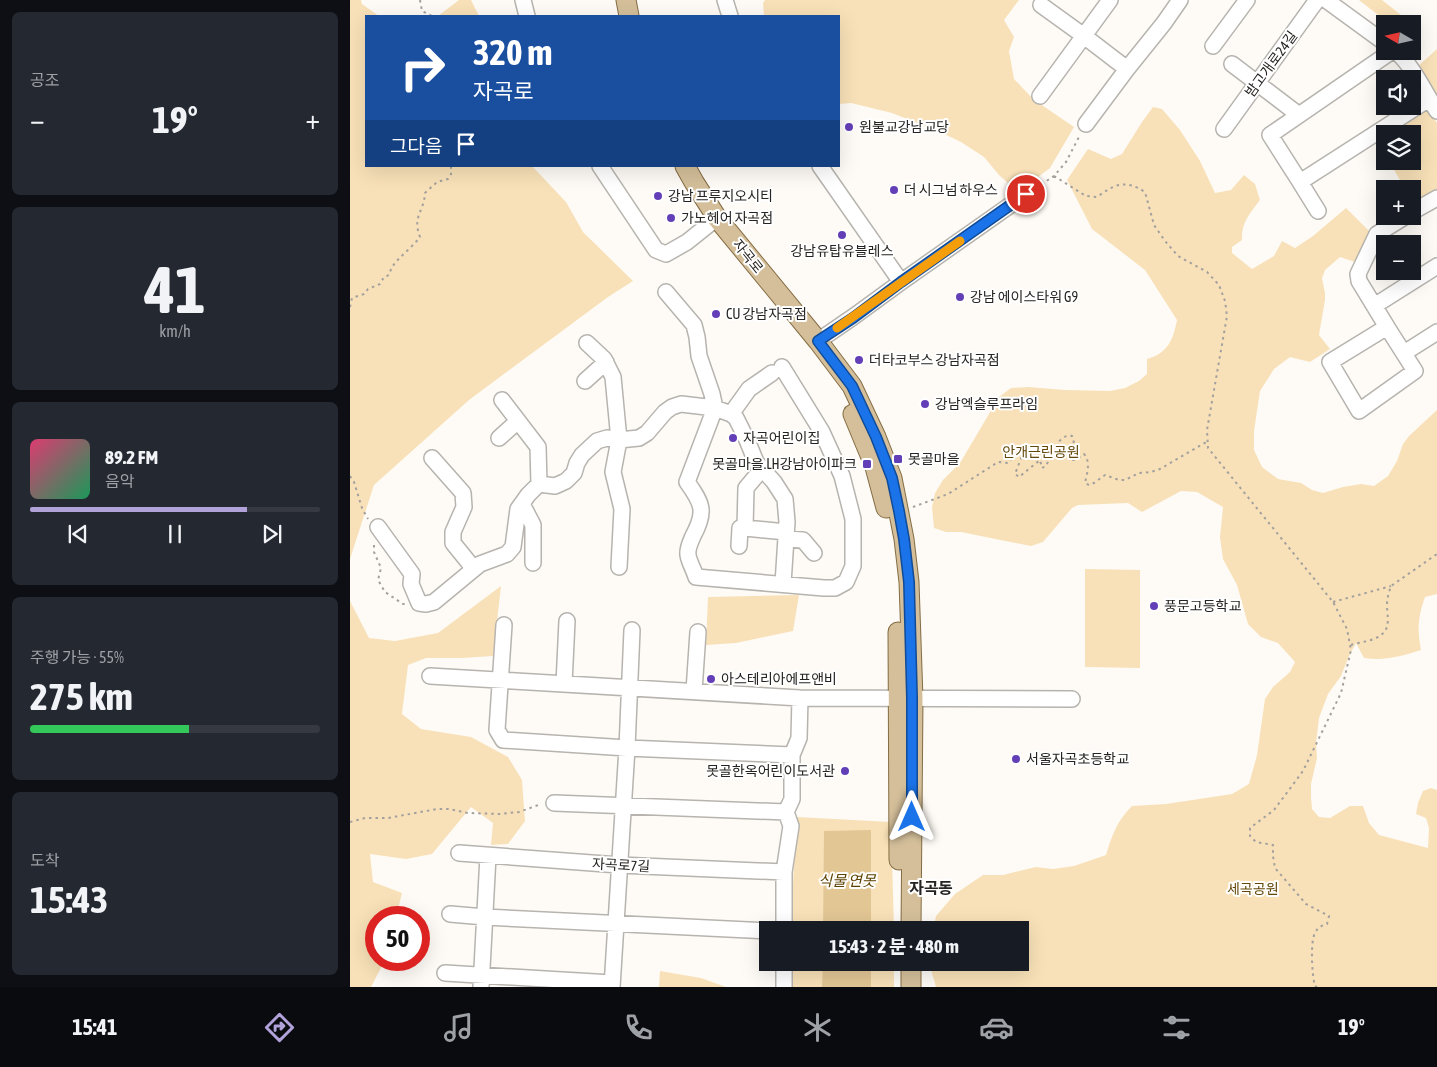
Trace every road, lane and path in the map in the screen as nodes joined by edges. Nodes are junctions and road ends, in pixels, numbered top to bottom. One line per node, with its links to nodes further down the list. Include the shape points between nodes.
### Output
1 (420, 0): 11 (path, via 422,11)
2 (523, 0): 12 (street)
3 (626, 0): 13 (main road)
4 (725, 0): 14 (street)
5 (1110, 0): 15 (street)
6 (1180, 0): 21 (street)
7 (1247, 0): 17 (street)
8 (1317, 0): 22 (street, 밤고개로24길)
9 (1326, 0): 16 (street)
10 (1041, 5): 15 (street)
11 (430, 15)
12 (527, 15)
13 (629, 15)
14 (730, 15)
15 (1084, 36): 21 (street); 23 (street)
16 (1376, 36)
17 (1213, 46)
18 (1379, 60): 25 (street)
19 (1405, 60): 24 (street)
20 (1232, 64): 22 (street)
21 (1126, 69): 26 (street)
22 (1257, 83): 25 (street); 27 (street, 밤고개로24길)
23 (1040, 96)
24 (1433, 105): 33 (street)
25 (1299, 116): 33 (street, via 1270,135)
26 (1086, 124): 32 (path, via 1066,162)
27 (1224, 129)
28 (451, 167): 44 (path, via 448,179 437,182 425,193 416,227 420,237 399,257 380,284 352,298)
29 (601, 167): 38 (street, via 656,250 666,254)
30 (686, 167): 38 (main road, 자곡로)
31 (821, 167): 41 (street)
32 (1054, 176): 34 (path); 58 (path, via 1086,196 1097,197 1121,184 1145,192 1154,225 1165,242 1178,256 1207,272 1219,286 1227,316 1207,430)
33 (1300, 182): 37 (street)
34 (1026, 194): 41 (street)
35 (1437, 198): 36 (street)
36 (1421, 207)
37 (1318, 211)
38 (717, 218): 47 (main road, 자곡로)
39 (1391, 225): 43 (street, via 1376,234 1358,274)
40 (1437, 266): 43 (street)
41 (901, 282): 47 (street)
42 (666, 292): 53 (street, via 694,325 699,356)
43 (1374, 306): 45 (street)
44 (350, 307)
45 (1387, 326): 49 (street); 49 (street, via 1330,362 1359,411 1416,372)
46 (1437, 332): 49 (street)
47 (818, 341): 63 (main road, 자곡로, via 852,386 892,478); 87 (main road, 자곡로, via 875,467 885,502 898,582)
48 (587, 343): 50 (street)
49 (1404, 353)
50 (606, 362): 51 (street); 57 (street, via 613,377)
51 (585, 381)
52 (502, 400): 55 (street)
53 (715, 408): 54 (street); 57 (street, via 672,406 647,433 639,438); 73 (street, via 688,482 702,510 688,554 696,577)
54 (732, 414): 60 (street); 73 (street, via 749,389 777,370 822,432 842,476 852,519 854,566 846,582 835,588)
55 (518, 421): 56 (street); 61 (street, via 538,447)
56 (499, 438)
57 (619, 440): 61 (street, via 606,438 596,441 582,455 574,474 566,481 555,486); 71 (street, via 613,472 622,509 615,527)
58 (1208, 441): 63 (path, via 1160,469 1125,480 1105,475 1089,484 1085,483 1087,457 1084,454 1073,460 1074,440 1067,435 1062,437 1042,468 1040,460 1019,477 1015,474 1024,450 1019,449 1008,463 998,462 948,494); 75 (path, via 1208,448)
59 (432, 458): 72 (street, via 463,493 464,507 453,532 453,543)
60 (762, 469): 65 (street, via 746,488); 66 (street, via 785,500)
61 (539, 484): 62 (street)
62 (522, 504): 70 (street, via 533,525); 72 (street, via 518,509 513,547 506,554)
63 (899, 511): 87 (main road, 자곡로, via 909,582)
64 (378, 527): 72 (street, via 412,574 411,584 419,603 434,602)
65 (745, 528): 66 (street); 67 (street, via 740,528)
66 (786, 535): 68 (street, via 803,540); 73 (street)
67 (739, 546)
68 (814, 553)
69 (1437, 554): 74 (path)
70 (533, 563)
71 (619, 568)
72 (474, 569)
73 (783, 584)
74 (1391, 586): 75 (path); 80 (path, via 1386,630 1380,636)
75 (1334, 602): 80 (path, via 1347,629)
76 (567, 621): 83 (street)
77 (504, 626): 82 (street)
78 (632, 630): 84 (street)
79 (698, 632): 85 (street)
80 (1350, 645): 115 (path, via 1341,694 1303,771 1274,810 1250,828 1250,836 1256,842 1273,845 1275,868 1289,886 1306,904 1328,916 1327,924 1319,927 1313,936 1312,976)
81 (430, 676): 82 (street)
82 (500, 680): 83 (street); 89 (street, via 497,730 503,740)
83 (564, 684): 84 (street)
84 (630, 688): 85 (street); 89 (street)
85 (694, 691): 86 (street)
86 (800, 698): 87 (street); 90 (street, via 799,738)
87 (906, 698): 88 (street); 102 (main road, 자곡로); 103 (main road, 자곡로)
88 (1072, 699)
89 (627, 748): 90 (street); 92 (street)
90 (792, 755): 93 (street, via 792,799)
91 (554, 802): 92 (street); 94 (path, via 499,814 437,809)
92 (623, 806): 93 (street); 97 (street)
93 (786, 812): 98 (street, via 791,826)
94 (350, 822)
95 (459, 854): 96 (street, 자곡로7길)
96 (488, 856): 97 (street, 자곡로7길); 100 (street)
97 (619, 865): 98 (street, 자곡로7길); 104 (street)
98 (784, 872): 101 (street)
99 (450, 914): 100 (street)
100 (485, 917): 104 (street); 110 (street)
101 (784, 921)
102 (899, 921)
103 (911, 921)
104 (615, 924): 105 (street); 111 (street)
105 (759, 931)
106 (784, 971): 112 (street)
107 (899, 971): 113 (main road)
108 (911, 971): 114 (main road)
109 (445, 973): 110 (street)
110 (481, 981): 111 (street)
111 (612, 985)
112 (784, 987)
113 (899, 987)
114 (911, 987)
115 (1317, 987)

